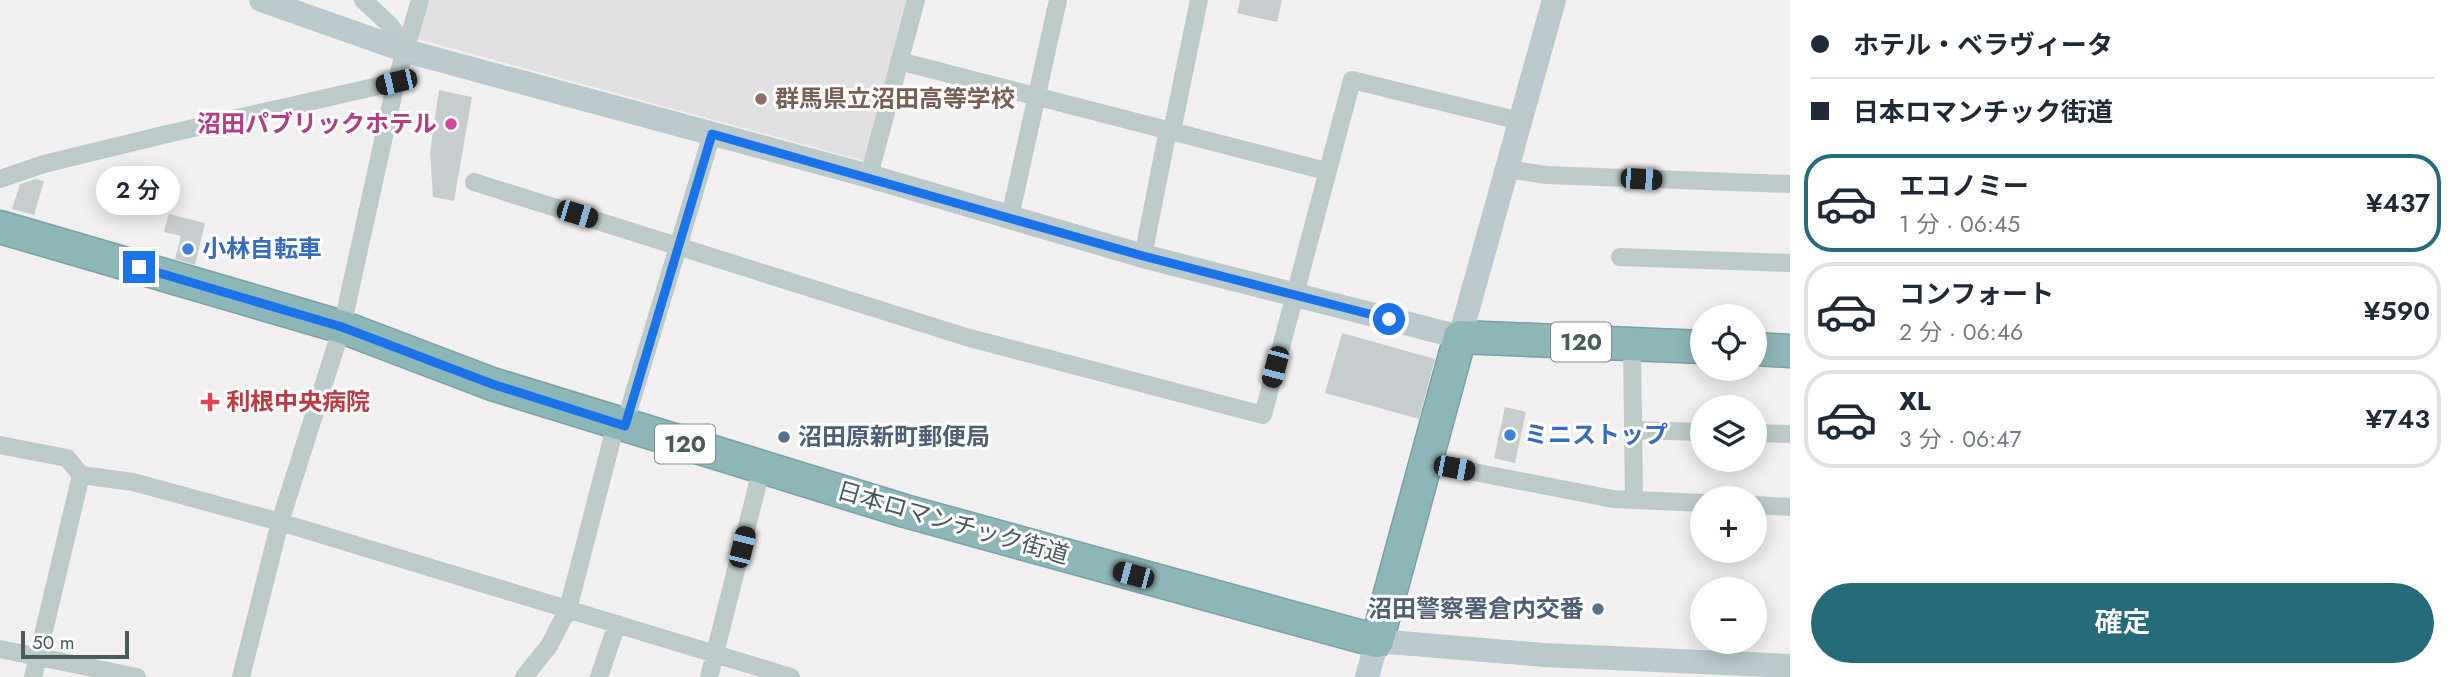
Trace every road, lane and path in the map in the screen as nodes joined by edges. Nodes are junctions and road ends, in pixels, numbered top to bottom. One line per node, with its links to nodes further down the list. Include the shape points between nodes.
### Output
1 (261, 0): 8 (street)
2 (363, 0): 8 (street, via 384,17)
3 (420, 0): 8 (street)
4 (916, 0): 9 (street)
5 (1058, 0): 11 (street)
6 (1199, 0): 13 (street)
7 (1554, 0): 12 (street)
8 (406, 51): 10 (street); 14 (street)
9 (899, 61): 11 (street); 17 (street)
10 (396, 82): 18 (street, via 44,164); 28 (street)
11 (1037, 97): 13 (street); 21 (street)
12 (1520, 121): 15 (street); 16 (street, via 1352,80)
13 (1170, 131): 16 (street); 24 (street)
14 (712, 134): 17 (street); 23 (street)
15 (1508, 169): 20 (street, via 1546,175); 29 (street)
16 (1326, 172): 27 (street)
17 (869, 176): 21 (street)
18 (0, 179)
19 (474, 182): 23 (street)
20 (1790, 184)
21 (1010, 218): 24 (street)
22 (0, 227): 28 (highway, 日本ロマンチック街道 / 120)
23 (679, 246): 27 (street, via 966,337 1263,415); 34 (street)
24 (1143, 256): 27 (street)
25 (1620, 257): 26 (street)
26 (1790, 263)
27 (1294, 296): 29 (street)
28 (342, 327): 34 (highway, 日本ロマンチック街道 / 120, via 492,384); 47 (street)
29 (1460, 337): 30 (highway, 120); 40 (highway)
30 (1632, 344): 31 (highway, 120); 35 (street)
31 (1690, 346)
32 (1767, 350): 33 (highway)
33 (1790, 351)
34 (620, 425): 41 (highway, 日本ロマンチック街道 / 120); 48 (street)
35 (1633, 430): 36 (street); 43 (street)
36 (1690, 432)
37 (1767, 433): 38 (street)
38 (1790, 434)
39 (0, 445): 42 (street, via 67,458)
40 (1428, 463): 43 (street); 50 (highway)
41 (762, 467): 50 (highway, 日本ロマンチック街道 / 120); 52 (street)
42 (81, 475): 47 (street, via 145,484); 53 (street)
43 (1634, 500): 44 (street)
44 (1690, 502)
45 (1767, 506): 46 (street)
46 (1790, 507)
47 (280, 522): 48 (street); 57 (street)
48 (568, 609): 49 (street); 58 (street, via 549,646)
49 (617, 625): 52 (street); 59 (street)
50 (1377, 642): 54 (street); 62 (street)
51 (0, 649): 53 (street)
52 (714, 654): 60 (street); 61 (street)
53 (38, 658): 55 (street); 56 (street)
54 (1790, 666)
55 (33, 677)
56 (137, 677)
57 (241, 677)
58 (524, 677)
59 (599, 677)
60 (709, 677)
61 (791, 677)
62 (1367, 677)

